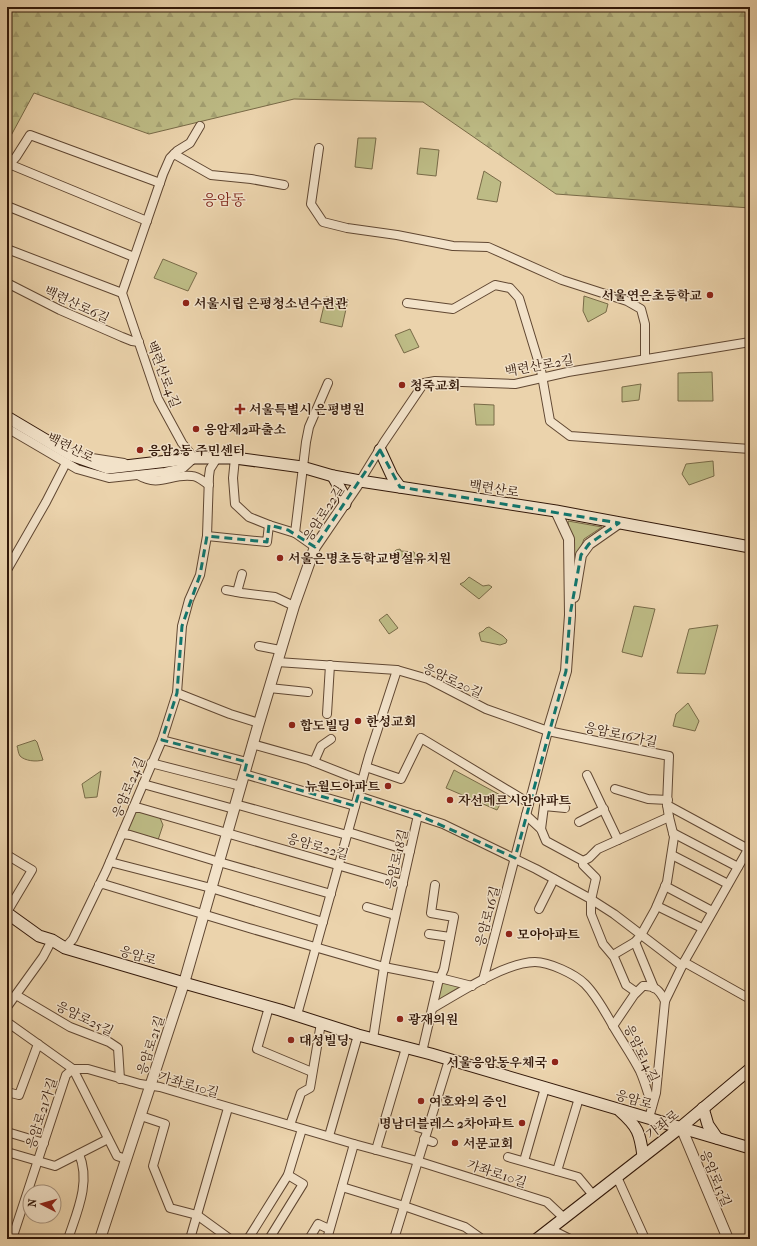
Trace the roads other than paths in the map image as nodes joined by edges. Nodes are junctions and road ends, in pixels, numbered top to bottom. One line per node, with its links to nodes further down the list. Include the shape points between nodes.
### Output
1 (200, 126): 3 (street, via 190,143)
2 (319, 148): 16 (street, via 311,204 323,222 453,246 488,247 562,280 627,301 640,309 645,324)
3 (174, 154): 5 (street); 6 (street, via 211,175)
4 (8, 166): 5 (street, via 30,135); 8 (street)
5 (160, 183): 8 (street)
6 (284, 185)
7 (7, 206): 10 (street)
8 (147, 221): 10 (street)
9 (7, 248): 12 (street)
10 (134, 257): 12 (street)
11 (7, 283): 14 (street, 백련산로6길, via 60,310)
12 (122, 293): 14 (street, 백련산로4길)
13 (407, 303): 17 (street, via 453,309 495,286 510,288 519,298)
14 (139, 342): 24 (street, 백련산로4길, via 158,399 182,443)
15 (750, 342): 16 (street, 백련산로2길)
16 (645, 359): 17 (street, 백련산로2길)
17 (543, 378): 22 (street, via 550,421 570,436); 23 (street, 백련산로2길, via 515,384 435,381 424,383)
18 (328, 383): 28 (street, via 310,427)
19 (7, 411): 29 (street, 백련산로, via 71,450 92,458)
20 (7, 417): 29 (main road, 백련산로, via 71,455 108,468)
21 (7, 428): 27 (street, 백련산로)
22 (750, 449)
23 (380, 450): 31 (street, 백련산로2길); 33 (main road)
24 (194, 458): 25 (main road, 백련산로); 29 (main road, 백련산로)
25 (217, 458): 26 (main road, 백련산로); 32 (street, 응암로24길, via 210,468)
26 (234, 458): 28 (main road, 백련산로); 37 (street, via 235,504 249,517)
27 (66, 463): 29 (street, 백련산로, via 77,469 109,478); 42 (street)
28 (302, 466): 30 (main road, 백련산로); 38 (street)
29 (139, 469): 32 (street, via 147,480 193,476)
30 (333, 476): 31 (main road, 백련산로); 34 (main road, via 344,496)
31 (360, 481): 33 (main road, 백련산로); 34 (street, 응암로22길)
32 (209, 485): 39 (street, 응암로24길)
33 (400, 487): 35 (main road, 백련산로)
34 (345, 504): 40 (street, 응암로22길)
35 (556, 511): 36 (main road, 백련산로); 47 (street, via 569,539)
36 (619, 523): 41 (main road, 백련산로); 47 (street, via 589,544 581,555)
37 (269, 525): 38 (street); 39 (street, via 267,542)
38 (295, 533): 40 (street)
39 (207, 536): 54 (street, 응암로24길, via 200,575 189,600 182,626)
40 (315, 547): 46 (street, 응암로22길)
41 (750, 547)
42 (7, 570)
43 (242, 574): 45 (street)
44 (226, 590): 45 (street)
45 (237, 592): 46 (street, via 275,597)
46 (294, 606): 49 (street, 응암로22길)
47 (570, 615): 58 (street, via 566,670)
48 (259, 646): 49 (street)
49 (280, 650): 50 (street, 응암로22길)
50 (277, 662): 51 (street); 53 (street, 응암로22길)
51 (330, 665): 52 (street); 56 (street)
52 (397, 670): 58 (street, 응암로20길, via 428,679 486,709); 65 (street)
53 (269, 688): 55 (street); 57 (street, 응암로22길)
54 (177, 692): 57 (street); 60 (street, 응암로24길)
55 (308, 692)
56 (327, 714)
57 (259, 723): 61 (street, 응암로22길)
58 (548, 732): 73 (street, 응암로16가길, via 669,756); 74 (street, 응암로16길)
59 (331, 739): 63 (street, via 321,746)
60 (162, 740): 62 (street); 64 (street, 응암로24길)
61 (252, 744): 62 (street, 응암로22길); 63 (street)
62 (247, 762): 66 (street, 응암로22길)
63 (314, 762): 68 (street)
64 (152, 763): 69 (street, 응암로24길); 70 (street)
65 (366, 767): 68 (street); 74 (street, via 401,779 421,738)
66 (244, 774): 70 (street, 응암로22길); 75 (street)
67 (587, 775): 79 (street)
68 (362, 781): 72 (street)
69 (143, 784): 76 (street, 응암로22길); 77 (street, 응암로24길)
70 (241, 786): 76 (street, 응암로22길)
71 (615, 789): 73 (street)
72 (358, 796): 75 (street); 80 (street)
73 (668, 802): 82 (street, 응암로16가길); 90 (street, 응암로14길)
74 (529, 803): 81 (street, 응암로16길)
75 (355, 806): 86 (street)
76 (235, 807): 85 (street, 응암로22길); 86 (street, 응암로22길)
77 (133, 808): 85 (street, 응암로22길); 88 (street, 응암로24길)
78 (564, 808): 84 (street, via 544,806)
79 (604, 809): 83 (street); 89 (street)
80 (418, 815): 91 (street, 응암로18길); 94 (street, 응암로18길)
81 (526, 815): 84 (street); 94 (street, 응암로16길)
82 (669, 817): 87 (street); 89 (street)
83 (579, 822)
84 (540, 828): 95 (street, via 546,841)
85 (227, 833): 97 (street, 응암로22길); 98 (street, 응암로22길)
86 (348, 833): 91 (street, 응암로22길); 98 (street)
87 (673, 833): 93 (street); 99 (street)
88 (122, 834): 96 (street, 응암로24길); 97 (street)
89 (618, 840): 95 (street, via 598,849)
90 (749, 848): 99 (street, 응암로14길)
91 (410, 851): 101 (street, 응암로18길)
92 (7, 855): 113 (street, via 32,870)
93 (672, 855): 102 (street); 105 (street)
94 (515, 858): 100 (street); 129 (street, 응암로16길)
95 (583, 861): 108 (street, via 583,865 596,878)
96 (110, 862): 103 (street, 응암로24길); 106 (street)
97 (219, 862): 106 (street, 응암로22길); 107 (street)
98 (338, 865): 101 (street, 응암로22길); 107 (street)
99 (738, 867): 102 (street, 응암로14길)
100 (554, 879): 108 (street); 111 (street)
101 (402, 884): 115 (street, 응암로18길)
102 (728, 884): 112 (street, 응암로14길)
103 (99, 885): 114 (street, via 103,884); 123 (street, 응암로24길, via 73,939)
104 (435, 885): 120 (street, via 431,913 454,917)
105 (665, 886): 109 (street); 112 (street)
106 (211, 888): 114 (street, 응암로22길); 116 (street)
107 (330, 894): 116 (street)
108 (591, 900): 119 (street); 125 (street, via 591,914 604,944)
109 (657, 906): 117 (street); 119 (street)
110 (368, 907): 115 (street)
111 (539, 909)
112 (712, 911): 117 (street, 응암로14길)
113 (7, 913): 121 (main road, 응암로, via 39,936)
114 (203, 915): 124 (street); 130 (street, 응암로22길)
115 (395, 915): 127 (street, 응암로18길)
116 (323, 922): 124 (street)
117 (702, 928): 126 (street, 응암로14길)
118 (429, 934): 120 (street)
119 (640, 935): 122 (street); 126 (street)
120 (450, 937): 128 (street)
121 (52, 940): 123 (main road, 응암로); 134 (street)
122 (635, 942): 125 (street); 132 (street)
123 (65, 948): 130 (main road, 응암로)
124 (316, 948): 127 (street); 140 (street)
125 (613, 955): 133 (street, via 626,985)
126 (683, 964): 135 (street); 136 (street, 응암로14길)
127 (384, 966): 128 (street); 145 (street, 응암로18길)
128 (440, 978): 131 (street); 139 (street)
129 (483, 980): 131 (street); 143 (street, via 520,965 535,962 550,965 584,983)
130 (184, 983): 138 (main road, 응암로); 154 (street, 응암로21길)
131 (472, 986): 139 (street)
132 (654, 988): 133 (street, via 650,985 643,986); 136 (street, via 660,991)
133 (636, 992): 143 (street, 응암로14길)
134 (16, 995): 137 (street); 153 (street, 응암로25길, via 70,1028 109,1042 118,1048)
135 (750, 999)
136 (665, 1002): 158 (street, 응암로14길, via 656,1093)
137 (7, 1007)
138 (269, 1007): 140 (main road, 응암로); 151 (street, via 257,1049)
139 (433, 1008): 148 (street)
140 (297, 1015): 142 (main road, 응암로)
141 (7, 1022): 146 (street, 응암로21가길)
142 (321, 1023): 144 (main road, 응암로); 151 (street)
143 (613, 1026): 158 (street, 응암로14길, via 640,1072)
144 (358, 1035): 145 (main road, 응암로); 170 (street)
145 (373, 1039): 147 (main road, 응암로)
146 (38, 1044): 150 (street, 응암로21가길); 156 (street, 응암로21가길, via 19,1096)
147 (406, 1048): 148 (main road, 응암로); 178 (street)
148 (422, 1052): 149 (main road, 응암로)
149 (449, 1060): 155 (main road, 응암로); 168 (street)
150 (73, 1069): 153 (street, 가좌로10길, via 88,1069); 172 (street, 응암로21가길); 175 (street, 응암로21가길, via 66,1075)
151 (312, 1072): 164 (street, via 310,1088 301,1093)
152 (749, 1072): 160 (main road, 가좌로)
153 (120, 1078): 154 (street, 가좌로10길)
154 (150, 1086): 159 (street, 가좌로10길); 162 (street, 응암로21길)
155 (545, 1088): 157 (main road, 응암로); 185 (street)
156 (7, 1092)
157 (579, 1098): 161 (main road, 응암로); 187 (street)
158 (652, 1106): 163 (street, 응암로14길)
159 (228, 1108): 164 (street, 가좌로10길); 193 (street, 가좌로10길)
160 (703, 1108): 166 (main road, 가좌로); 171 (main road, via 708,1125)
161 (618, 1109): 163 (main road, 응암로); 181 (main road, via 638,1130)
162 (140, 1116): 183 (street, 응암로21길); 193 (street, via 165,1124 153,1166 170,1208)
163 (649, 1118): 166 (main road, 응암로)
164 (290, 1125): 167 (street, 가좌로10길)
165 (417, 1127): 168 (street)
166 (681, 1127): 171 (main road, 응암로); 181 (main road, 가좌로); 212 (street, 응암로13길)
167 (302, 1129): 170 (street, 가좌로10길); 188 (street)
168 (427, 1130): 173 (street)
169 (7, 1132): 175 (street)
170 (329, 1136): 176 (street, 가좌로10길)
171 (717, 1138): 177 (main road, 응암로)
172 (108, 1139): 180 (street, 응암로21가길); 183 (street, 응암로21가길, via 117,1156)
173 (424, 1139): 174 (street); 184 (street)
174 (433, 1142)
175 (44, 1144): 186 (street, 응암로21가길)
176 (354, 1144): 178 (street, 가좌로10길); 190 (street)
177 (750, 1148)
178 (376, 1150): 184 (street, 가좌로10길)
179 (7, 1152): 186 (street)
180 (79, 1154): 186 (street, 응암로21가길, via 55,1166); 199 (street, via 83,1165 82,1197)
181 (643, 1156): 189 (main road, 가좌로)
182 (508, 1157): 185 (street)
183 (126, 1159): 200 (street, 응암로21길)
184 (417, 1160): 192 (street); 194 (street, 가좌로10길, via 547,1202)
185 (524, 1161): 187 (street)
186 (38, 1162): 198 (street)
187 (557, 1171): 191 (street, via 578,1177)
188 (288, 1175): 203 (street); 204 (street, via 303,1184)
189 (617, 1177): 191 (main road, 가좌로); 211 (street)
190 (342, 1187): 192 (street); 195 (street)
191 (593, 1195): 194 (main road, 가좌로)
192 (404, 1206): 207 (street); 208 (street, via 466,1227)
193 (197, 1215): 201 (street, 가좌로10길); 202 (street)
194 (564, 1218): 196 (main road, 가좌로)
195 (329, 1229): 205 (street, via 318,1224); 206 (street)
196 (550, 1229): 209 (main road, 가좌로); 210 (street)
197 (7, 1237): 198 (street)
198 (12, 1239)
199 (68, 1239)
200 (100, 1239)
201 (190, 1239)
202 (230, 1239)
203 (248, 1239)
204 (269, 1239)
205 (309, 1239)
206 (326, 1239)
207 (394, 1239)
208 (482, 1239)
209 (537, 1239)
210 (570, 1239)
211 (645, 1239)
212 (728, 1239)

